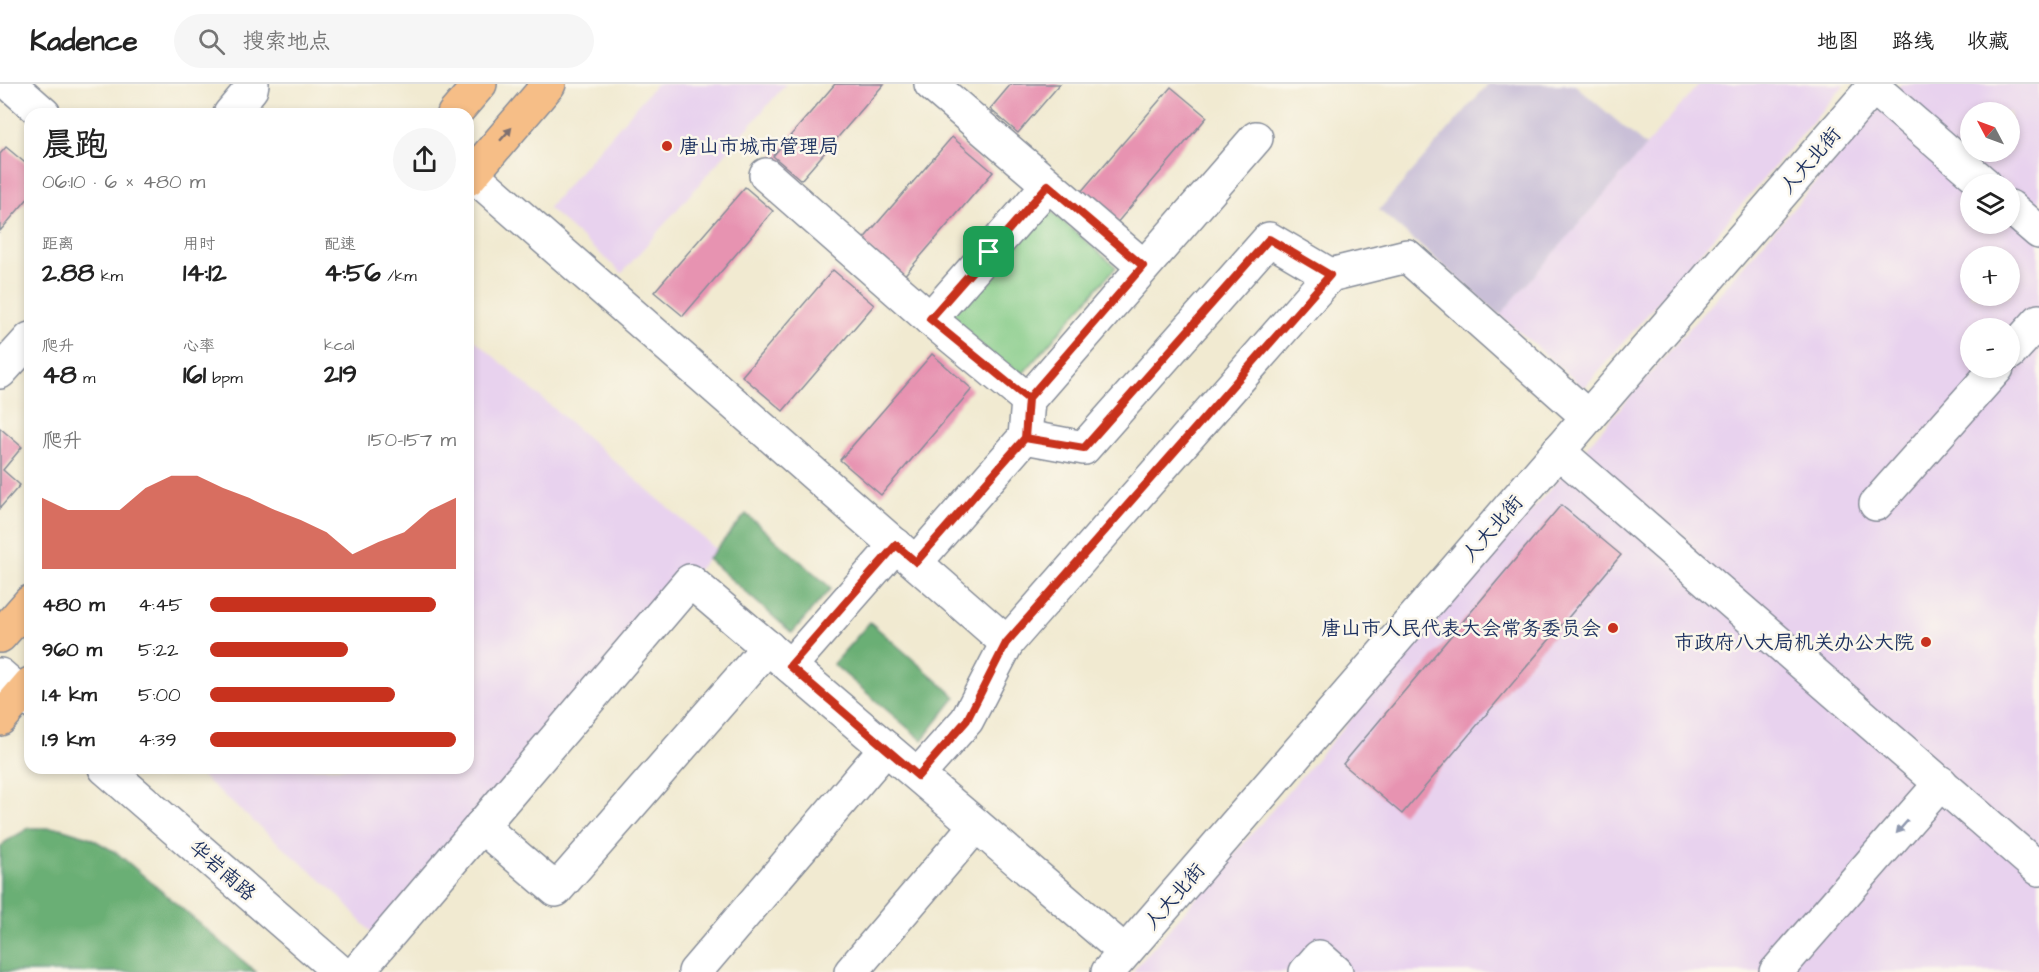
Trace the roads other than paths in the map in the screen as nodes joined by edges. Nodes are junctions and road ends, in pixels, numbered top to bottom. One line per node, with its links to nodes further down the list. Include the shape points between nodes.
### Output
1 (5, 84): 8 (street)
2 (10, 84): 9 (street)
3 (252, 84): 10 (street)
4 (480, 84): 11 (main road)
5 (549, 84): 13 (main road, one-way to 5)
6 (931, 84): 17 (street)
7 (1874, 85): 14 (street); 29 (street, 人大北街)
8 (0, 90)
9 (37, 108)
10 (235, 108)
11 (459, 108)
12 (1256, 138): 20 (street)
13 (474, 171)
14 (1974, 174)
15 (766, 175): 22 (street)
16 (474, 179): 33 (street)
17 (1048, 185): 20 (street); 22 (street)
18 (2020, 216): 19 (street)
19 (2039, 232)
20 (1143, 266): 28 (street)
21 (1330, 275): 29 (street, via 1407,256); 30 (street, via 1269,239 1084,448); 36 (street)
22 (930, 319): 28 (street)
23 (2039, 321): 24 (street)
24 (2020, 342)
25 (24, 346): 26 (street)
26 (0, 372)
27 (1988, 378): 32 (street)
28 (1028, 399): 30 (street)
29 (1588, 417): 31 (street, 人大北街)
30 (1025, 438): 33 (street)
31 (1558, 451): 43 (street, via 1862,725); 47 (street, 人大北街)
32 (1876, 504)
33 (906, 554): 36 (street); 37 (street)
34 (24, 609): 35 (main road)
35 (0, 636)
36 (1006, 643): 42 (street, via 967,720)
37 (779, 656): 40 (street); 45 (street, via 556,891); 45 (street, via 690,581)
38 (20, 688): 39 (main road)
39 (0, 719)
40 (886, 748): 42 (street); 50 (street)
41 (112, 774): 48 (street, 华岩南路)
42 (918, 776): 44 (street)
43 (1941, 783): 46 (street); 54 (street, one-way to 54)
44 (976, 825): 47 (street); 51 (street)
45 (481, 826): 49 (street)
46 (2039, 869)
47 (1117, 962)
48 (340, 972)
49 (357, 972)
50 (695, 972)
51 (851, 972)
52 (1306, 972): 53 (street, via 1319,957)
53 (1336, 972)
54 (1776, 972)

